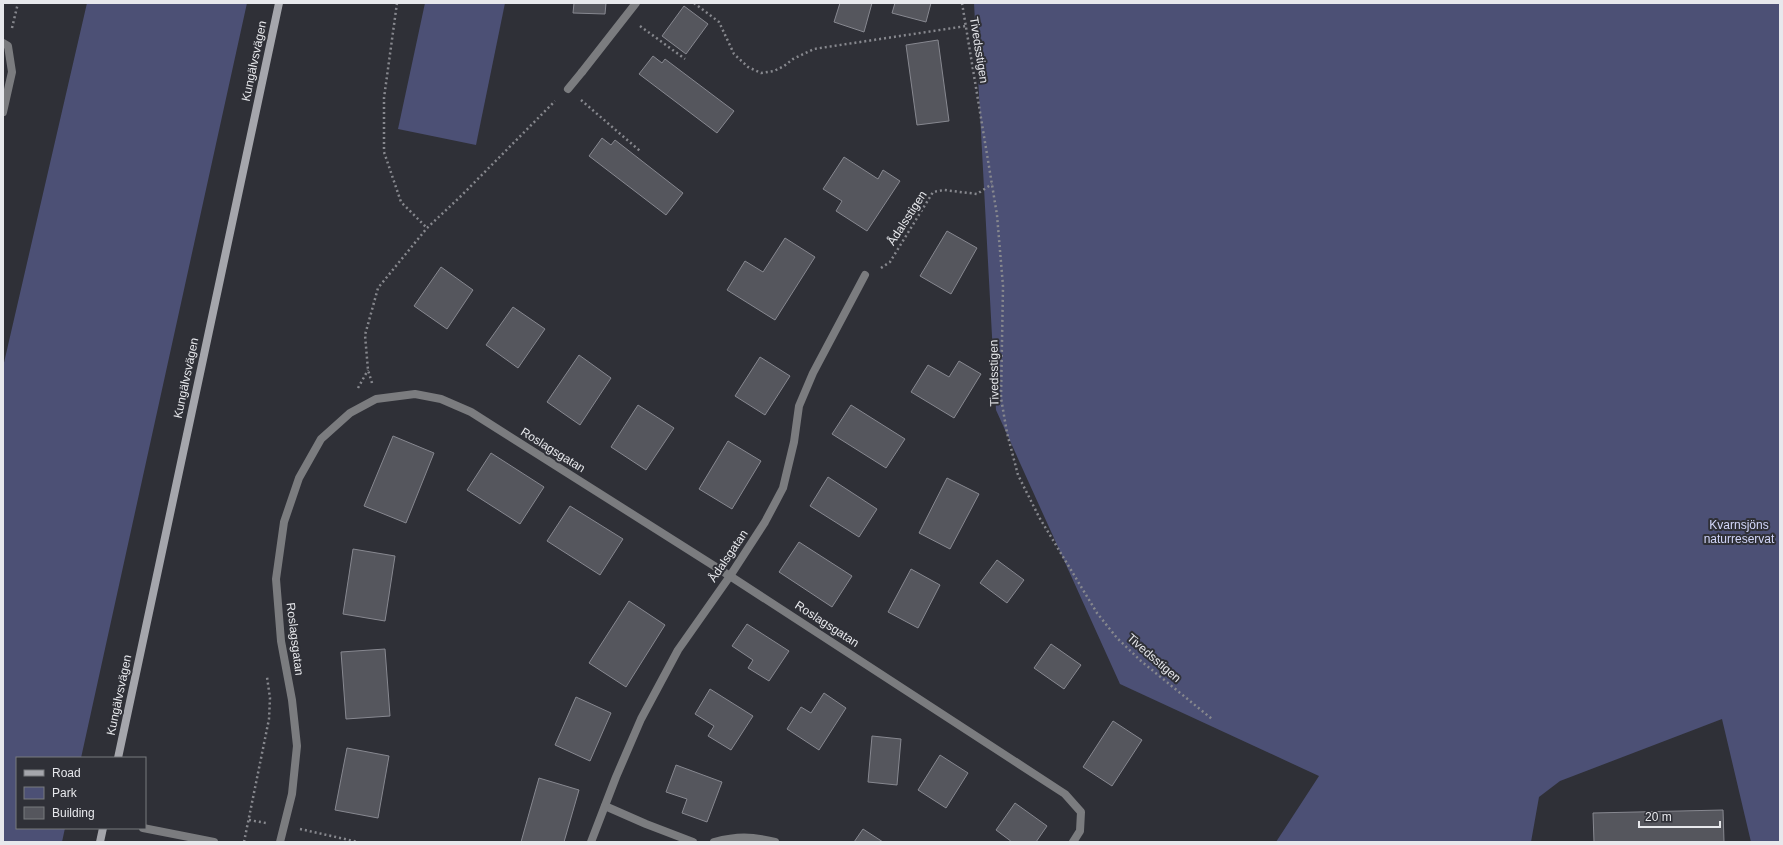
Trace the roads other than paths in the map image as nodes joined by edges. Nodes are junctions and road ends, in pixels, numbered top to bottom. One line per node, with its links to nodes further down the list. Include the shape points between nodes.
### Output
1 (279, 3): 8 (main road, Kungälvsvägen)
2 (636, 3): 4 (street)
3 (5, 44): 5 (street, via 12,72)
4 (568, 89)
5 (3, 112)
6 (865, 275): 7 (street, Ådalsgatan, via 813,373 799,406 783,488 765,522)
7 (730, 576): 9 (street, Ådalsgatan, via 678,650 641,720); 14 (street, Roslagsgatan, via 471,412 441,399 415,394 376,399 350,413 321,439 299,478 284,522 276,579 281,641 297,746 292,794); 19 (street, Roslagsgatan, via 1065,794 1081,812 1080,831)
8 (118, 757)
9 (605, 806): 15 (street, Ådalsgatan); 16 (street)
10 (103, 829): 12 (main road)
11 (146, 829): 13 (street)
12 (100, 842)
13 (214, 842)
14 (280, 842)
15 (591, 842)
16 (693, 842)
17 (714, 842): 18 (street, via 756,837)
18 (775, 842)
19 (1073, 842)

